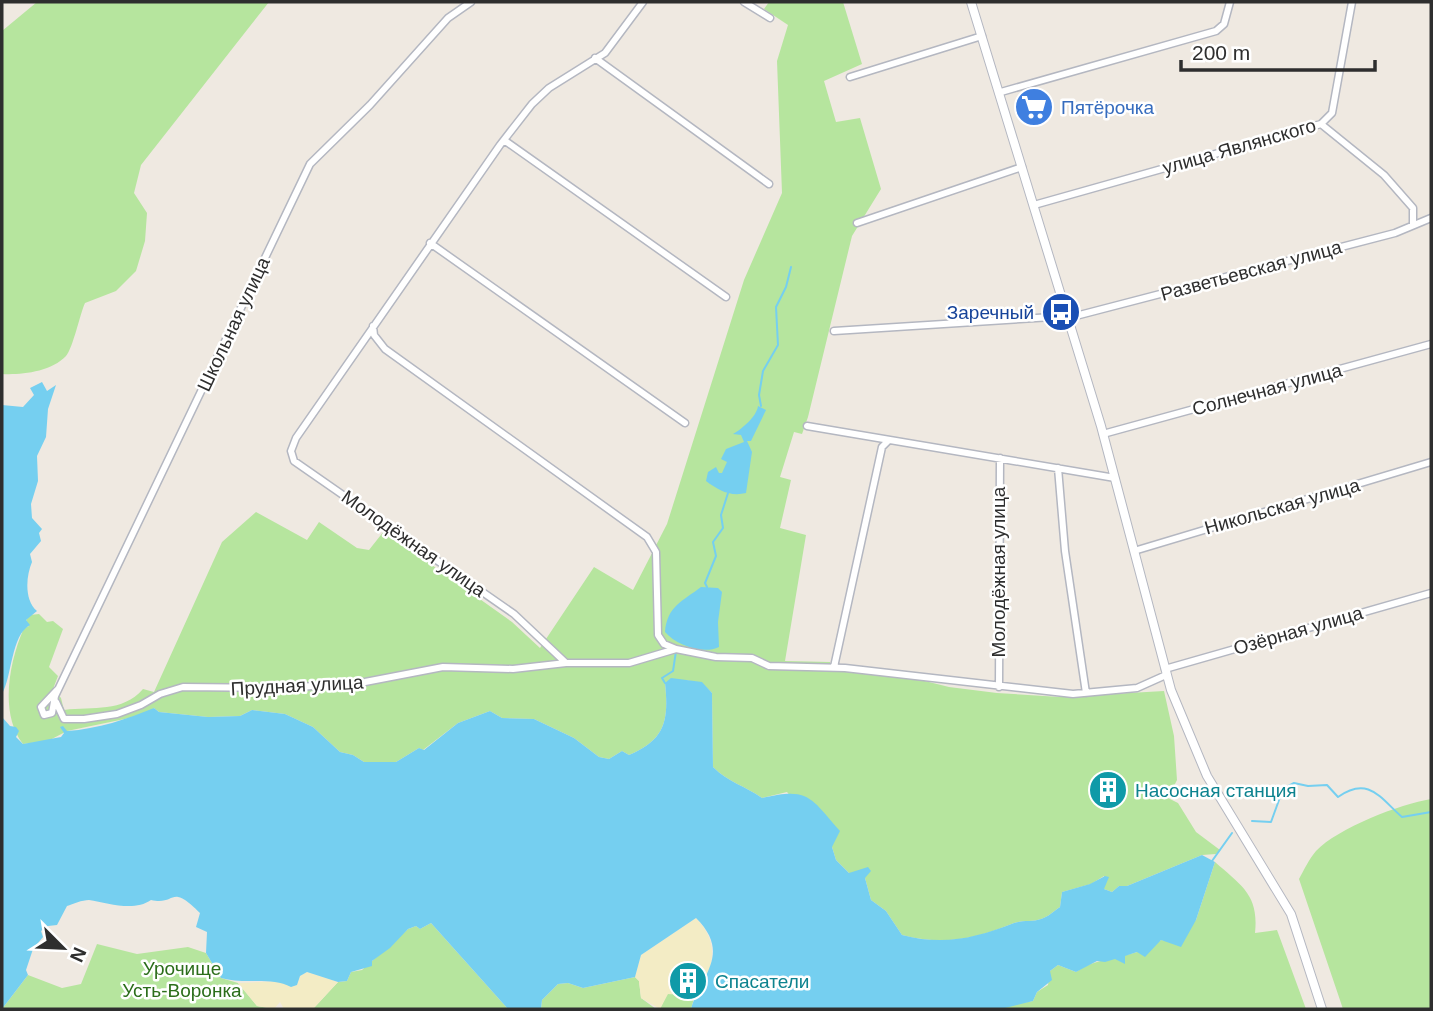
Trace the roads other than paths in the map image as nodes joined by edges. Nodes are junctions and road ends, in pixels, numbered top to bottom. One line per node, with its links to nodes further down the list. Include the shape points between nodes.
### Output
1 (471, 2): 42 (street, Школьная улица, via 448,18 310,164)
2 (643, 2): 9 (street, Молодёжная улица, via 605,53)
3 (744, 2): 7 (street)
4 (971, 2): 8 (street)
5 (1230, 2): 11 (street, via 1224,24 1216,31)
6 (1352, 2): 12 (street, улица Являнского, via 1332,113)
7 (770, 18)
8 (982, 36): 10 (street); 11 (street)
9 (594, 58): 13 (street, Молодёжная улица, via 549,88); 15 (street)
10 (850, 77)
11 (1001, 92): 14 (street)
12 (1321, 124): 16 (street, улица Являнского); 19 (street, via 1384,175 1413,208)
13 (504, 140): 20 (street, Молодёжная улица); 21 (street)
14 (1022, 167): 16 (street); 18 (street)
15 (769, 184)
16 (1034, 205): 22 (street)
17 (1431, 218): 19 (street, Разветьевская улица)
18 (857, 223)
19 (1413, 225): 22 (street, Разветьевская улица)
20 (430, 243): 23 (street, Молодёжная улица); 26 (street)
21 (726, 297)
22 (1068, 317): 24 (street, Разветьевская улица); 28 (street)
23 (373, 324): 36 (street, via 374,335 385,349 647,537 656,552 658,635); 37 (street, Молодёжная улица, via 296,438 291,451 294,461 513,614)
24 (834, 331)
25 (1431, 344): 28 (street, Солнечная улица)
26 (685, 423)
27 (807, 426): 29 (street, Молодёжная улица)
28 (1104, 434): 33 (street)
29 (888, 442): 30 (street, Молодёжная улица); 38 (street, via 882,447)
30 (1000, 458): 32 (street, Молодёжная улица); 41 (street, Молодёжная улица)
31 (1431, 462): 34 (street, Никольская улица)
32 (1058, 468): 33 (street, Молодёжная улица); 43 (street)
33 (1115, 478): 34 (street)
34 (1134, 551): 39 (street)
35 (1431, 593): 39 (street, Озёрная улица)
36 (676, 649): 37 (street, Молодёжная улица, via 629,663); 38 (street, Молодёжная улица, via 752,659 769,666)
37 (566, 663): 42 (street, Прудная улица, via 513,669 443,667 365,682 272,689 183,688 117,714 84,719 64,719 56,704)
38 (834, 667): 41 (street, Молодёжная улица)
39 (1165, 672): 40 (street, Озёрная улица); 44 (street, via 1207,776 1291,914)
40 (1153, 679): 43 (street, Молодёжная улица, via 1137,688)
41 (999, 687): 43 (street, Молодёжная улица)
42 (57, 690)
43 (1086, 693)
44 (1322, 1009)

